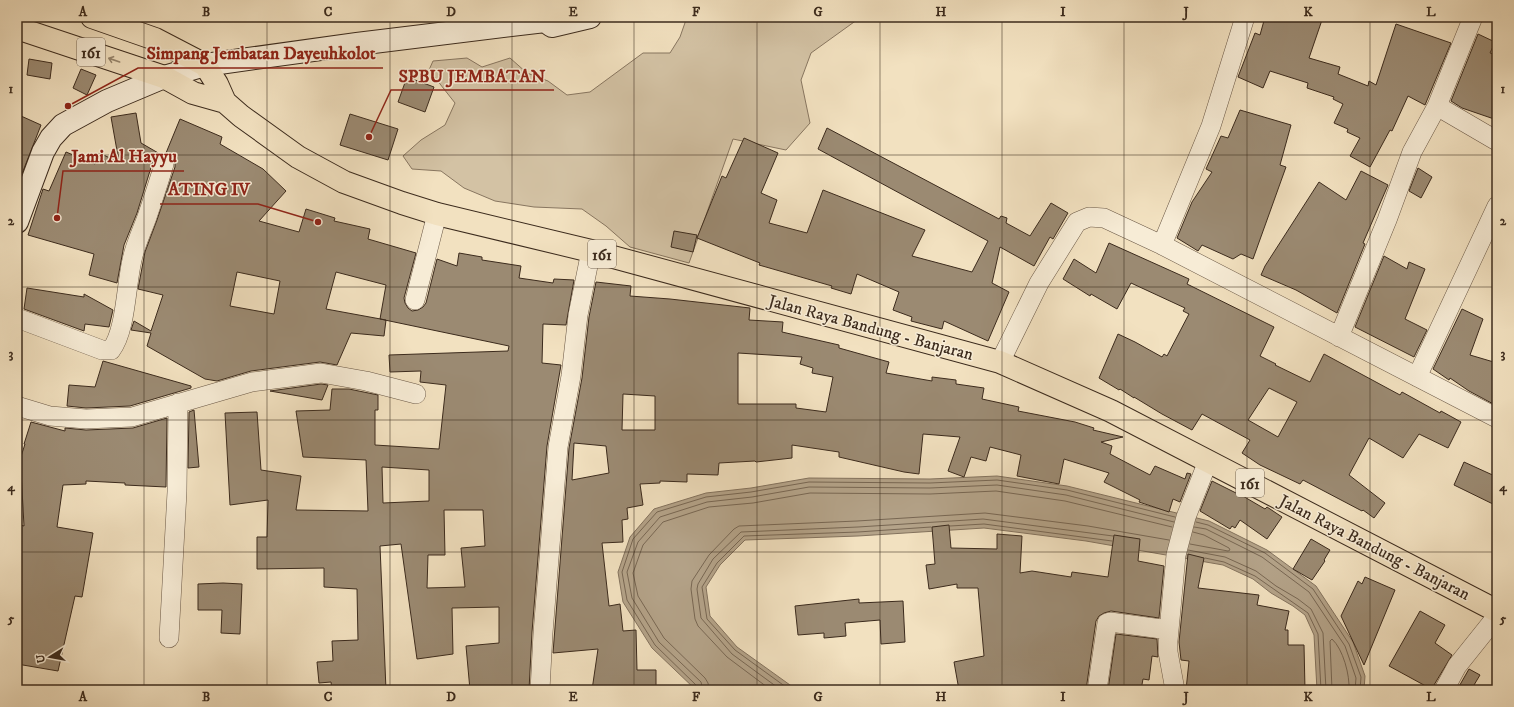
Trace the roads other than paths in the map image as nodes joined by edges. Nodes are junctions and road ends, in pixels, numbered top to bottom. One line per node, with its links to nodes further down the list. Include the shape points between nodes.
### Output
1 (92, 17): 7 (main road, 161, via 155,39)
2 (590, 17): 5 (main road, via 552,26)
3 (1245, 17): 16 (street, via 1211,126)
4 (1473, 17): 10 (street)
5 (542, 19): 7 (main road)
6 (17, 28): 8 (main road, Jalan Raya Bandung - Banjaran / 161, one-way to 6)
7 (205, 65): 8 (main road); 9 (main road, Jalan Raya Bandung - Banjaran / 161)
8 (164, 77): 9 (main road, Jalan Raya Bandung - Banjaran / 161, via 193,93); 15 (main road, via 107,101 64,125 51,138 43,152)
9 (225, 102): 14 (main road, Jalan Raya Bandung - Banjaran / 161, via 298,157 344,182)
10 (1437, 106): 11 (street); 20 (street, via 1412,152)
11 (1497, 141)
12 (164, 164): 19 (street, via 135,249 124,312 116,342 111,350 102,350)
13 (1497, 206): 22 (street)
14 (437, 214): 17 (main road, Jalan Raya Bandung - Banjaran / 161); 18 (street)
15 (17, 222)
16 (1162, 245): 20 (street); 21 (street, via 1104,218 1089,217 1077,222 1039,283)
17 (590, 251): 21 (main road, Jalan Raya Bandung - Banjaran / 161); 32 (street, via 558,447)
18 (415, 300)
19 (17, 318)
20 (1339, 337): 22 (street)
21 (1000, 362): 27 (main road, Jalan Raya Bandung - Banjaran / 161, via 1111,411)
22 (1417, 377): 26 (street)
23 (416, 394): 24 (street, via 366,381 320,374 252,382)
24 (178, 403): 25 (street, via 132,416 86,419 50,416); 31 (street, via 177,492)
25 (17, 406)
26 (1497, 418)
27 (1208, 461): 28 (main road, Jalan Raya Bandung - Banjaran / 161); 30 (street, via 1186,517 1176,555)
28 (1497, 611)
29 (1497, 616): 35 (street, via 1457,666)
30 (1169, 630): 33 (street, via 1107,623); 34 (street, via 1168,652)
31 (168, 638)
32 (540, 690)
33 (1097, 690)
34 (1175, 690)
35 (1444, 690)

